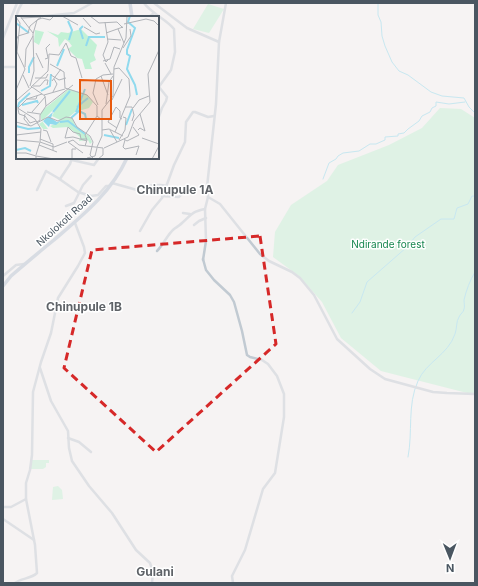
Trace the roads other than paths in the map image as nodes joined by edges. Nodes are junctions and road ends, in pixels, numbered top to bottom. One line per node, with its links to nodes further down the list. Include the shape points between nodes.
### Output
1 (17, 3): 17 (street)
2 (22, 3): 11 (street)
3 (31, 3): 4 (street)
4 (39, 3)
5 (92, 3): 12 (street, via 74,13)
6 (130, 3): 13 (main road)
7 (144, 3): 10 (street)
8 (154, 3): 18 (street, via 187,28)
9 (226, 3): 18 (street)
10 (154, 13): 14 (street); 15 (street)
11 (16, 16)
12 (46, 16)
13 (132, 16)
14 (150, 16)
15 (158, 16)
16 (159, 17): 21 (street, via 174,29 175,52 171,70)
17 (3, 38)
18 (219, 42): 23 (street)
19 (3, 67): 20 (street)
20 (16, 67)
21 (159, 87)
22 (159, 89): 24 (street, via 167,97)
23 (214, 115): 31 (street, via 208,117 193,112 188,119 185,142); 36 (street)
24 (159, 117)
25 (72, 159): 26 (street, via 94,165); 29 (street)
26 (98, 159)
27 (126, 159): 30 (main road, Nkolokoti Road)
28 (91, 176): 34 (street)
29 (60, 179): 33 (street, via 45,172); 34 (street)
30 (111, 185): 31 (street, via 137,190 142,186); 34 (street, via 94,196); 42 (main road, Nkolokoti Road)
31 (166, 186): 35 (street)
32 (187, 188): 35 (street, via 179,197)
33 (37, 190)
34 (78, 192): 37 (street, via 74,203)
35 (162, 196): 44 (street)
36 (208, 197): 38 (street); 50 (street, via 220,204 260,254 300,278 314,295 338,339 370,369 385,378 433,392)
37 (66, 206)
38 (205, 209): 40 (street); 41 (street)
39 (183, 213): 40 (street)
40 (190, 214): 45 (street)
41 (206, 218): 43 (street); 59 (street, via 203,259 206,270 234,302 247,354 268,364 277,376 284,394 284,417 275,473 263,489 245,550 232,576)
42 (74, 223): 46 (main road, Nkolokoti Road); 49 (street, via 84,253 58,298)
43 (194, 225)
44 (140, 231)
45 (157, 251)
46 (26, 264): 47 (street, via 18,264); 48 (main road, Nkolokoti Road)
47 (3, 276)
48 (3, 286)
49 (40, 368): 51 (street, via 51,401 68,431); 53 (street, via 33,392 32,455 26,483)
50 (475, 394)
51 (68, 438): 52 (street, via 79,442); 58 (street, via 74,464 136,550 150,563)
52 (91, 452)
53 (26, 499): 54 (street, via 11,507); 56 (street)
54 (3, 507)
55 (3, 519): 56 (street)
56 (34, 541): 57 (street, via 37,573)
57 (15, 583)
58 (152, 583)
59 (233, 583)

